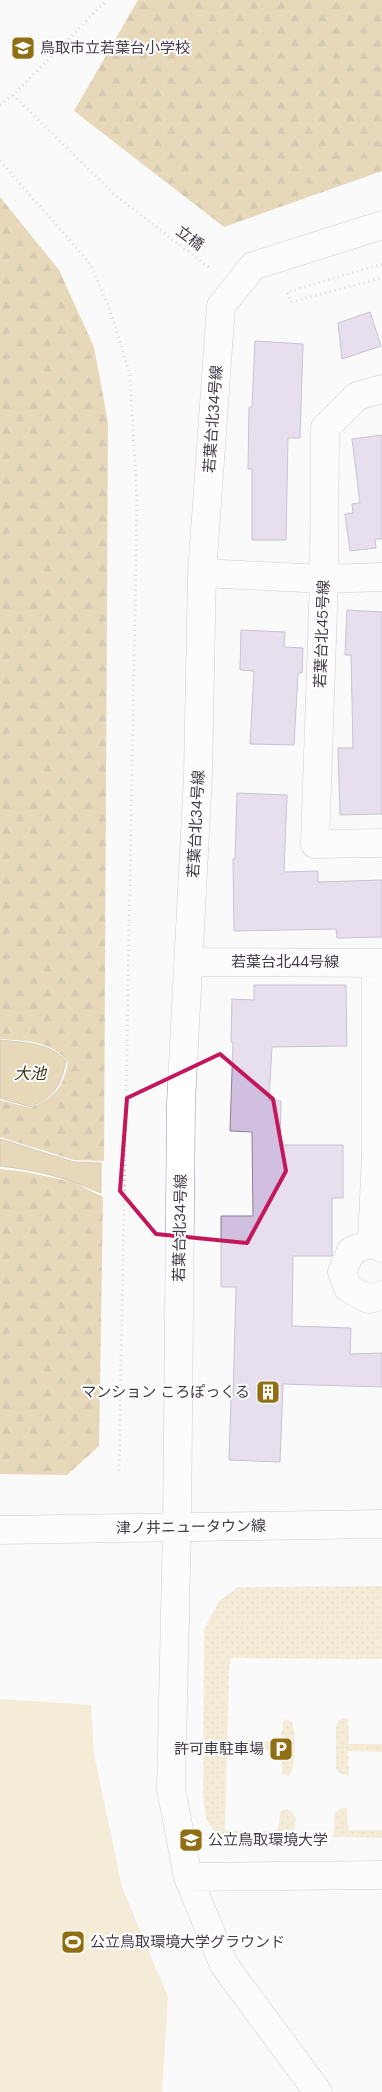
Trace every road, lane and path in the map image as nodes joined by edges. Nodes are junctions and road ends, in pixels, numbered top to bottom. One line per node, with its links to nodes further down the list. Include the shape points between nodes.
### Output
1 (107, 0): 2 (path)
2 (12, 95): 3 (path); 7 (path, 立橋, via 116,196)
3 (0, 105)
4 (0, 161): 19 (path, via 89,262 109,307 130,374 137,500)
5 (382, 225): 10 (street, 若葉台北34号線, via 252,266 221,306)
6 (382, 264): 8 (path, via 287,292 291,302)
7 (216, 272)
8 (382, 278)
9 (382, 389): 12 (street, 若葉台北45号線, via 357,396 325,428)
10 (202, 573): 12 (street); 14 (street, 若葉台北34号線, via 198,775)
11 (382, 577): 12 (street)
12 (324, 579): 13 (street, 若葉台北45号線, via 315,844)
13 (382, 842)
14 (189, 962): 15 (street, 若葉台北44号線); 21 (street, 若葉台北34号線, via 181,1103)
15 (379, 963): 16 (street)
16 (379, 1153): 17 (street)
17 (377, 1246): 18 (street, via 351,1251 342,1272 348,1288 369,1299)
18 (382, 1295)
19 (119, 1474)
20 (382, 1524): 21 (street, 津ノ井ニュータウン線)
21 (177, 1528): 22 (street, 津ノ井ニュータウン線); 24 (street, 若葉台北34号線, via 171,1789)
22 (0, 1530)
23 (382, 1875): 24 (street)
24 (188, 1877): 25 (street, 若葉台北34号線, via 224,1965)
25 (318, 2092)

